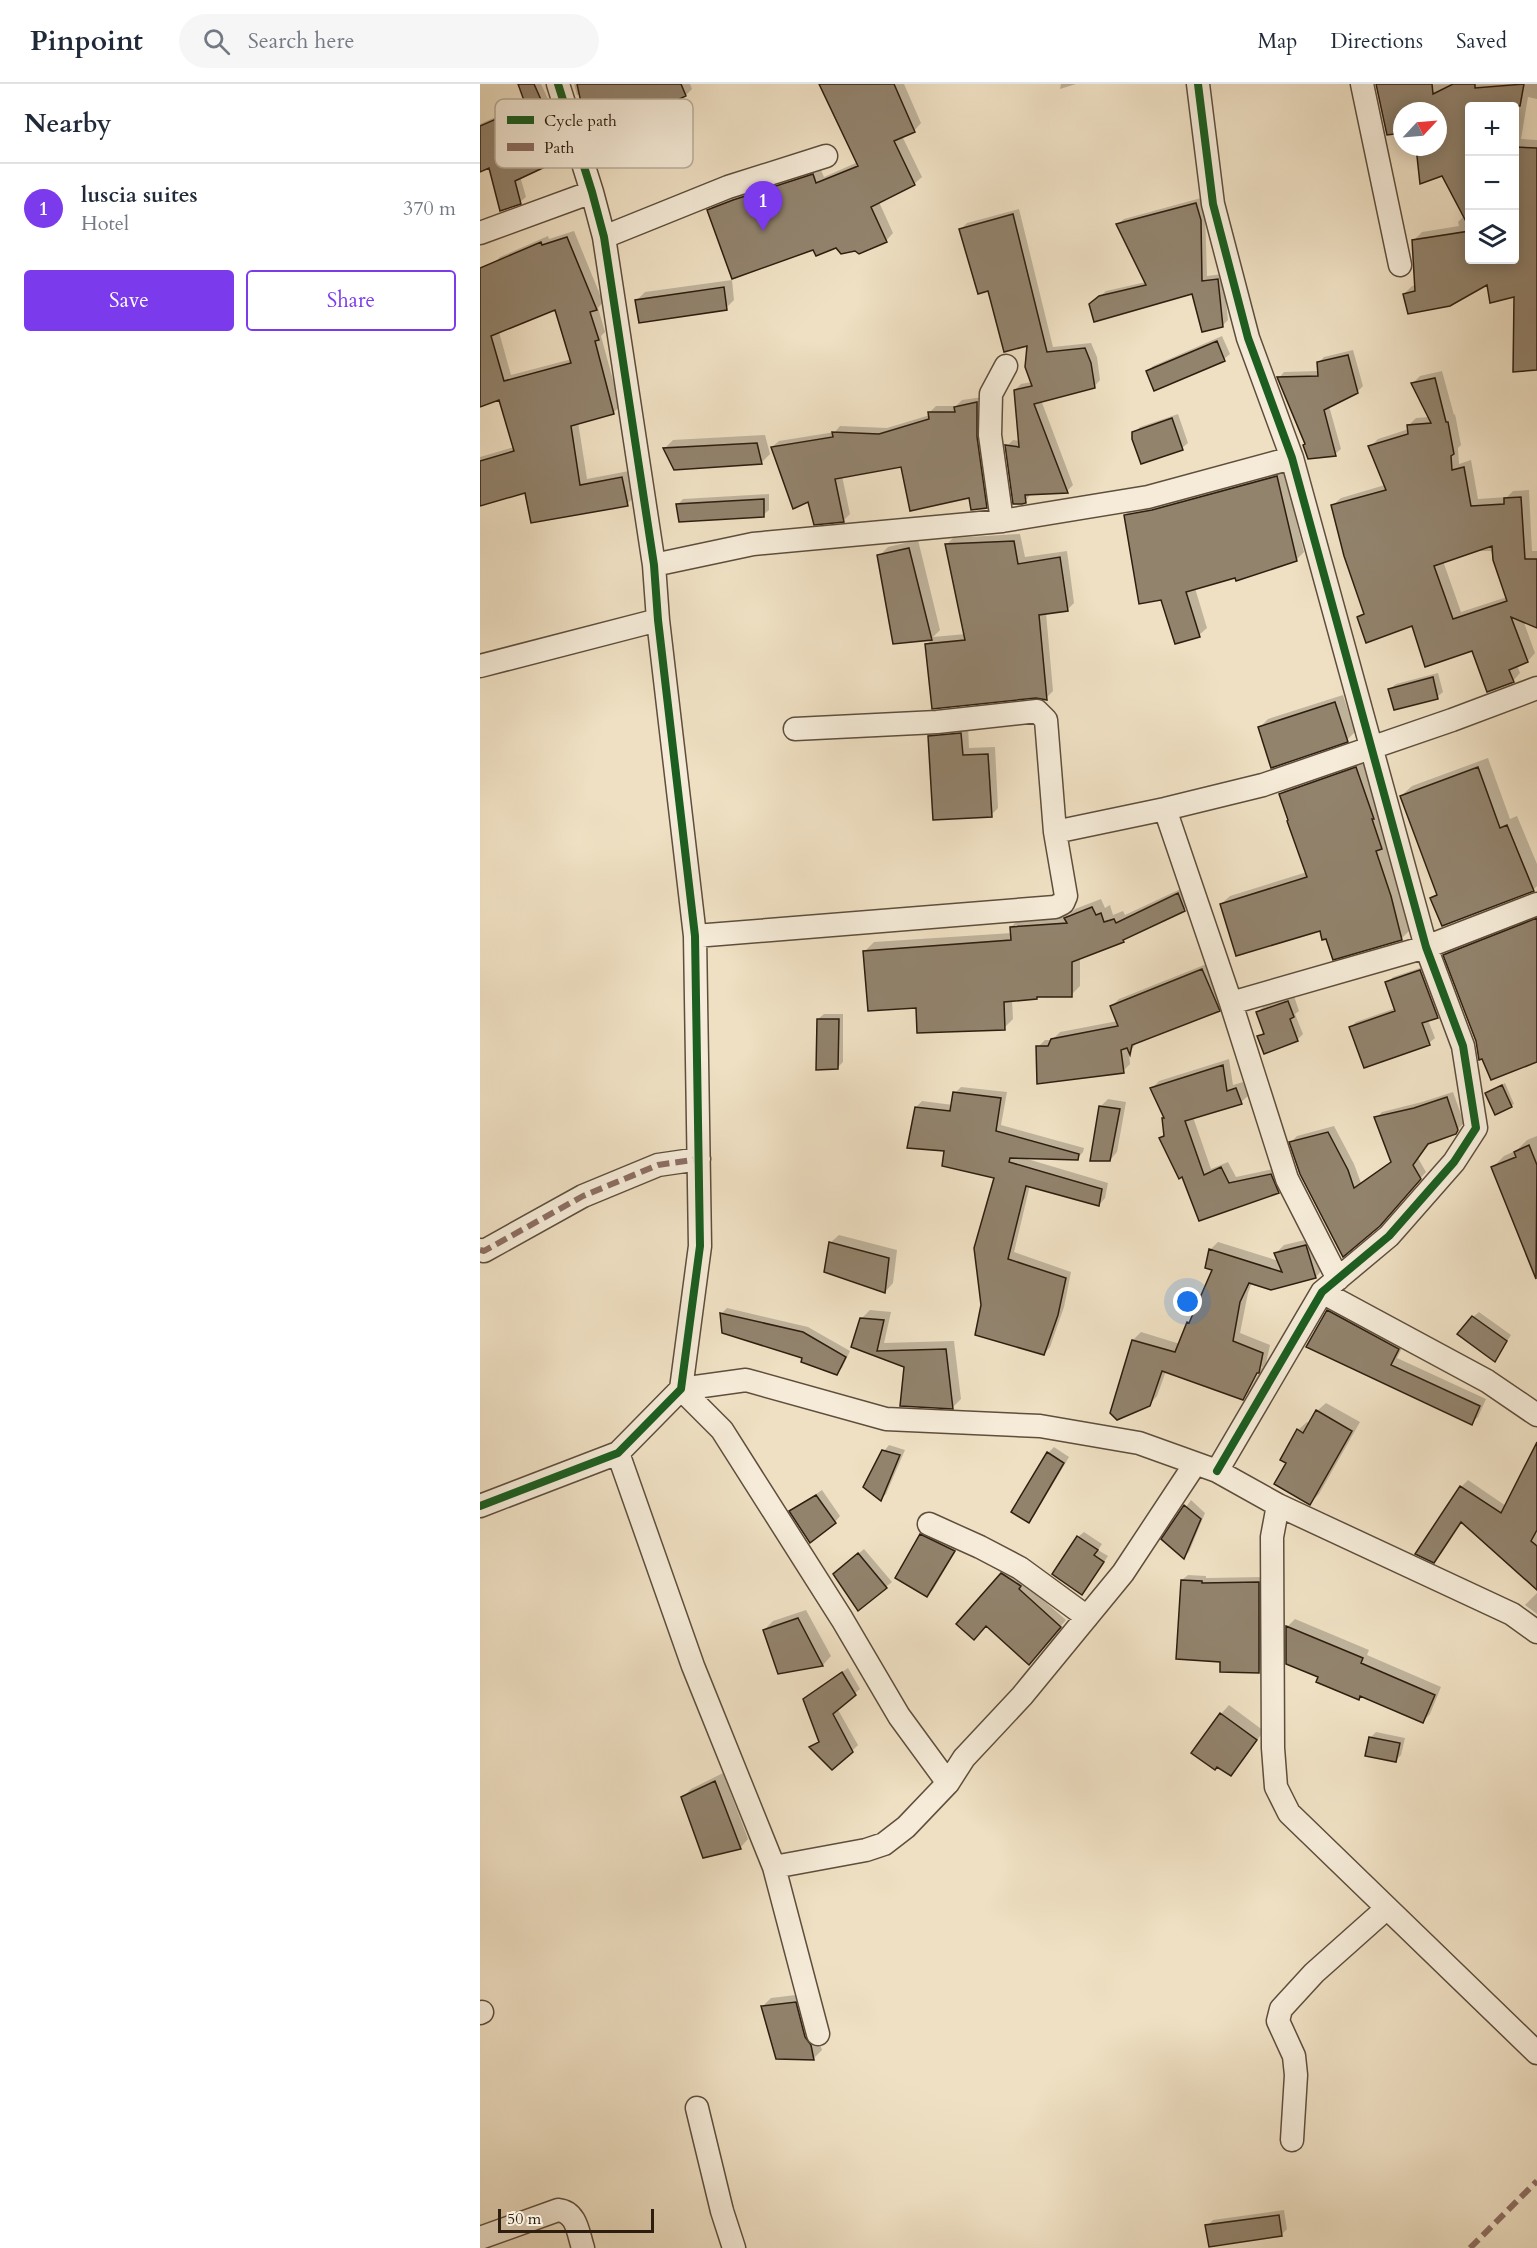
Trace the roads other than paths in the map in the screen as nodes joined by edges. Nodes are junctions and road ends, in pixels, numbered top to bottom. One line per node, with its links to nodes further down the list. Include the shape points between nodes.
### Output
1 (558, 84): 4 (street)
2 (1198, 84): 12 (street, via 1213,204 1248,338)
3 (1362, 84): 10 (street)
4 (563, 99)
5 (826, 156): 9 (street, via 728,187)
6 (584, 168): 7 (street)
7 (592, 192): 8 (street); 9 (street)
8 (480, 233)
9 (604, 237): 14 (street)
10 (1400, 265)
11 (1006, 366): 13 (street, via 991,394 990,435)
12 (1292, 458): 13 (street, via 1148,497); 19 (street)
13 (1002, 521): 14 (street, via 753,544)
14 (654, 565): 15 (street)
15 (658, 620): 16 (street); 23 (street)
16 (480, 666)
17 (1537, 688): 19 (street)
18 (795, 729): 21 (street, via 937,722 1037,711 1046,720)
19 (1370, 748): 20 (street, via 1263,785); 24 (street)
20 (1165, 809): 21 (street); 25 (street)
21 (1055, 832): 23 (street, via 1066,896 1055,907)
22 (1537, 904): 24 (street)
23 (695, 936): 26 (street)
24 (1426, 947): 25 (street); 28 (street, via 1463,1046 1476,1128 1454,1162 1389,1236)
25 (1231, 1003): 28 (street, via 1287,1179)
26 (699, 1159): 27 (street, via 658,1165 583,1196); 29 (street, via 700,1246)
27 (480, 1250)
28 (1330, 1286): 30 (street); 33 (street)
29 (681, 1389): 31 (street); 32 (street, via 746,1380 886,1419 1040,1426 1138,1443); 39 (street, via 722,1430 899,1716)
30 (1537, 1415)
31 (618, 1453): 35 (street); 40 (street, via 693,1666)
32 (1195, 1464): 33 (street); 37 (street, via 1123,1573)
33 (1217, 1472): 34 (street)
34 (1278, 1505): 38 (street, via 1512,1614); 41 (street, via 1272,1537 1276,1787 1289,1813)
35 (480, 1506)
36 (929, 1524): 37 (street, via 1020,1568)
37 (1087, 1617): 39 (street, via 970,1752)
38 (1537, 1632)
39 (948, 1783): 40 (street, via 884,1844)
40 (774, 1867): 42 (street)
41 (1387, 1908): 43 (street); 45 (street, via 1314,1973 1281,2009 1278,2021 1294,2056 1296,2075)
42 (818, 2034)
43 (1537, 2053)
44 (697, 2108): 48 (street)
45 (1293, 2140)
46 (480, 2238): 47 (street, via 566,2210 573,2216)
47 (583, 2248)
48 (734, 2248)

